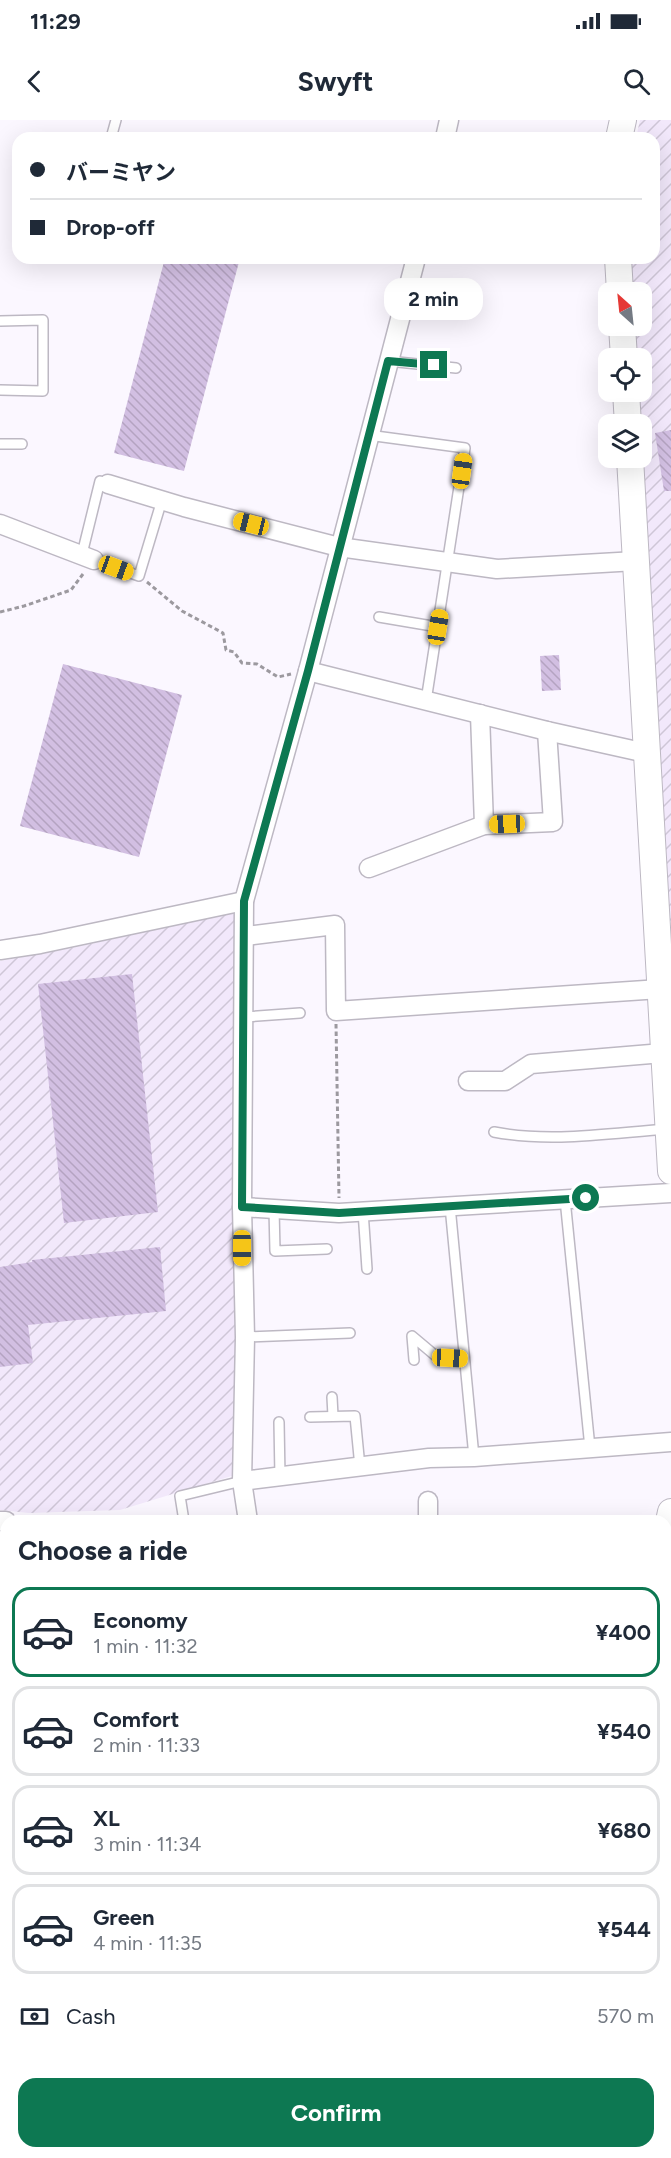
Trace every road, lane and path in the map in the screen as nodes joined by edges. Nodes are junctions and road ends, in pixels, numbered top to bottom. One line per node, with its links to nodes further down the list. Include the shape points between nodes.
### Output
1 (414, 264): 4 (street)
2 (618, 264): 3 (street)
3 (619, 282)
4 (408, 287): 5 (lane); 7 (street)
5 (466, 297)
6 (0, 321): 9 (lane, via 43,320 43,391)
7 (388, 361): 8 (lane); 10 (street)
8 (456, 368)
9 (0, 390)
10 (368, 435): 17 (street); 20 (lane, via 465,448)
11 (0, 444): 12 (lane)
12 (22, 444)
13 (631, 468): 19 (street)
14 (108, 484): 15 (street); 18 (lane, via 100,481)
15 (162, 500): 17 (street); 21 (lane)
16 (0, 524): 18 (street)
17 (339, 547): 20 (street); 25 (street)
18 (88, 557): 21 (lane); 22 (path, via 71,590)
19 (636, 561): 20 (street, via 497,569); 29 (street)
20 (449, 562): 24 (lane)
21 (139, 576): 25 (path, via 182,611 223,633 225,650 234,652 242,663 258,664 278,677)
22 (0, 612)
23 (379, 617): 24 (lane)
24 (438, 627): 26 (lane)
25 (308, 671): 26 (street); 32 (street)
26 (426, 701): 27 (street)
27 (480, 714): 28 (street); 30 (street)
28 (547, 731): 29 (street); 30 (street, via 553,822)
29 (646, 753): 34 (street)
30 (484, 825): 31 (street)
31 (369, 868)
32 (244, 901): 33 (street); 35 (street)
33 (246, 936): 37 (street, via 335,925); 39 (street)
34 (664, 944): 36 (street)
35 (0, 950)
36 (660, 989): 37 (street); 40 (street)
37 (336, 1011): 51 (path)
38 (300, 1013): 39 (lane)
39 (245, 1017): 48 (street)
40 (663, 1053): 41 (street, via 531,1064 505,1081); 42 (street)
41 (468, 1081)
42 (668, 1129): 43 (lane, via 543,1138); 44 (street)
43 (494, 1132)
44 (671, 1171)
45 (671, 1193): 46 (street)
46 (565, 1199): 47 (street); 63 (lane)
47 (450, 1206): 50 (street); 56 (lane)
48 (242, 1207): 49 (street); 55 (street)
49 (274, 1209): 51 (street); 52 (lane, via 275,1251)
50 (363, 1211): 51 (street); 53 (lane)
51 (339, 1213)
52 (327, 1249)
53 (367, 1269)
54 (350, 1333): 55 (lane)
55 (245, 1337): 67 (street)
56 (464, 1359): 57 (lane, via 437,1357 412,1336); 64 (lane)
57 (414, 1360)
58 (332, 1397): 59 (lane)
59 (333, 1416): 60 (lane); 65 (lane, via 356,1416)
60 (310, 1417)
61 (279, 1422): 66 (lane)
62 (671, 1442): 63 (street)
63 (590, 1448): 64 (street)
64 (474, 1456): 65 (street)
65 (360, 1467): 66 (street)
66 (280, 1477): 67 (street)
67 (242, 1481): 69 (lane, via 180,1496); 70 (street)
68 (428, 1501): 71 (street)
69 (183, 1515)
70 (247, 1515)
71 (428, 1515)

